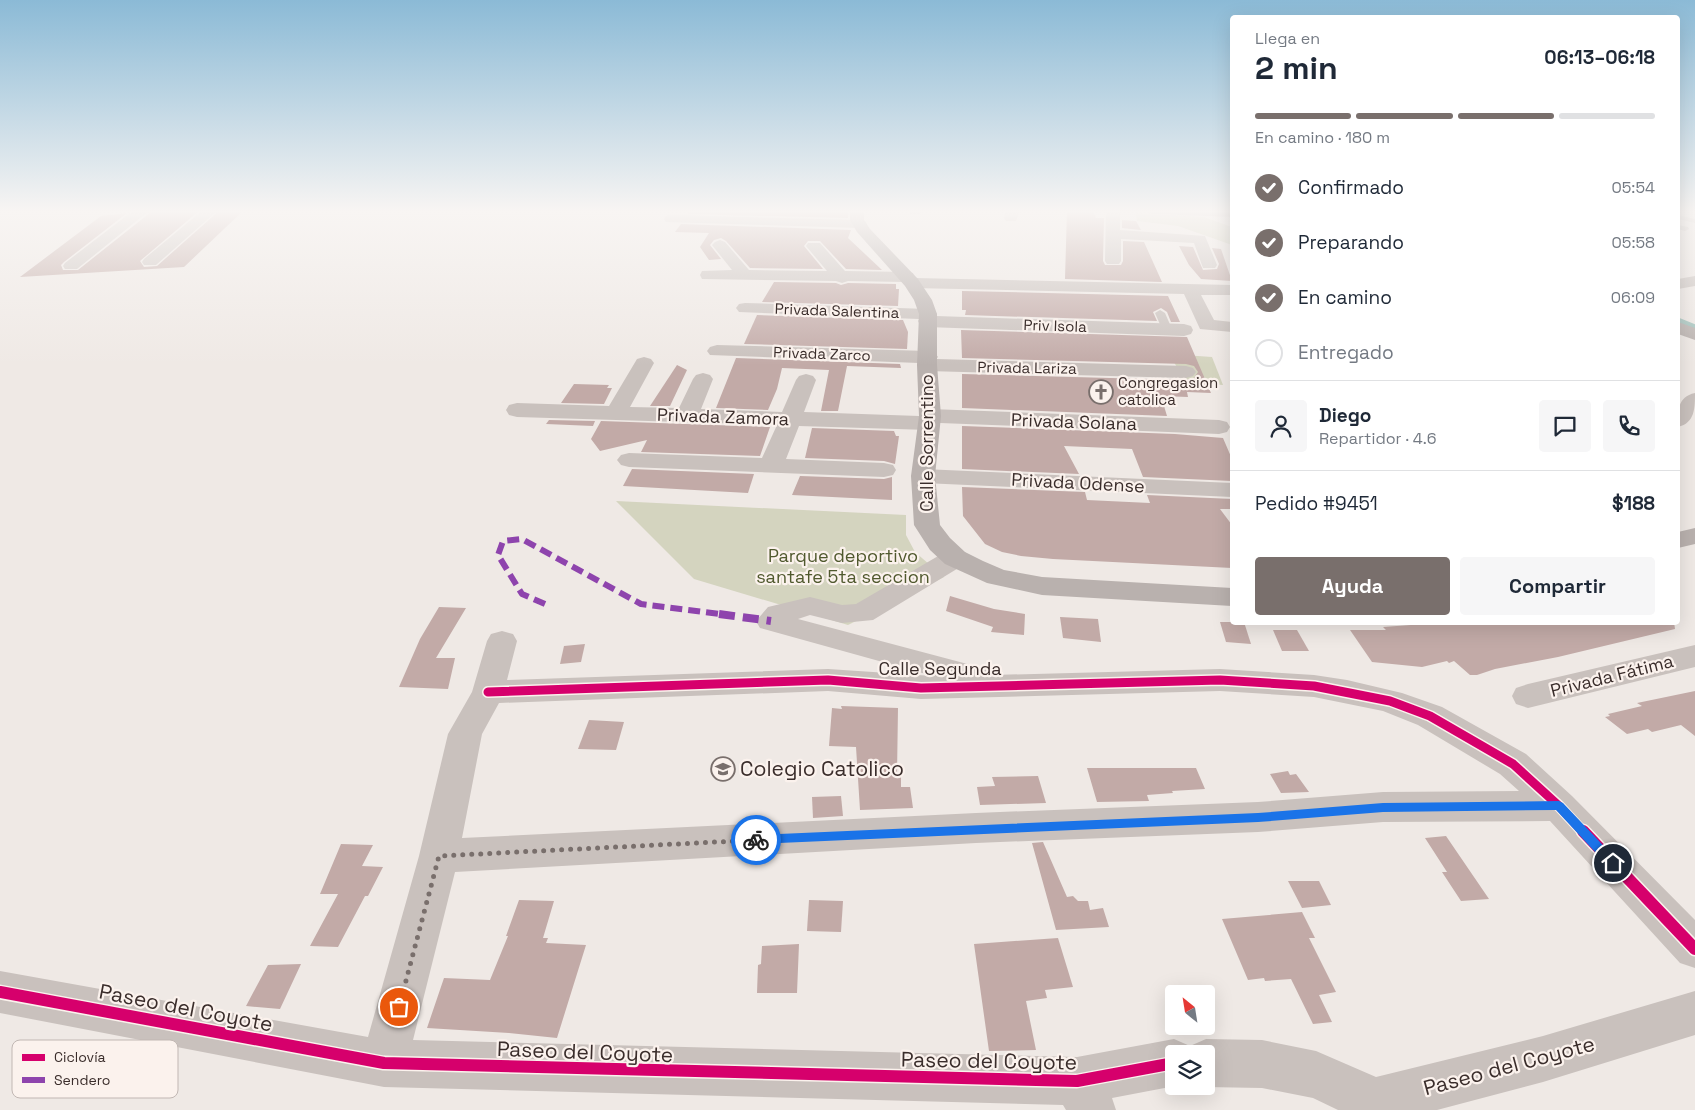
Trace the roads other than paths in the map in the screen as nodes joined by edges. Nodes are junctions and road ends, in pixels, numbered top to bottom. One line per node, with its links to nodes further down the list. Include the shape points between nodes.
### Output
1 (76, 262): 7 (street)
2 (733, 262): 9 (street)
3 (828, 262): 10 (street)
4 (892, 262): 11 (street, Calle Sorrentino)
5 (1208, 262): 6 (street)
6 (1209, 265)
7 (71, 266)
8 (708, 274): 9 (street)
9 (744, 275): 10 (street)
10 (842, 278): 11 (street)
11 (909, 280): 14 (street); 18 (street, Calle Sorrentino, via 924,300)
12 (1695, 281): 13 (street)
13 (1680, 284)
14 (1190, 289): 15 (street); 21 (street, via 1207,325)
15 (1230, 290)
16 (746, 308): 18 (street, Privada Salentina)
17 (1680, 317): 19 (street)
18 (928, 318): 20 (street, Priv Isola); 25 (street, Calle Sorrentino)
19 (1695, 322)
20 (1170, 324)
21 (1230, 327)
22 (1680, 329): 23 (street)
23 (1695, 334)
24 (717, 352): 25 (street, Privada Zarco)
25 (927, 361): 27 (street, Privada Lariza); 36 (street, Calle Sorrentino)
26 (644, 363): 32 (street)
27 (1186, 372)
28 (703, 379): 33 (street)
29 (806, 380): 35 (street)
30 (1695, 399): 34 (street)
31 (516, 410): 32 (street, Privada Zamora)
32 (616, 413): 33 (street, Privada Zamora)
33 (688, 416): 35 (street, Privada Zamora)
34 (1680, 418)
35 (791, 419): 36 (street, Privada Zamora); 39 (street)
36 (929, 420): 37 (street, Privada Solana); 41 (street, Calle Sorrentino)
37 (1219, 427)
38 (629, 460): 39 (street)
39 (771, 466): 40 (street)
40 (884, 470)
41 (923, 476): 42 (street, Privada Odense); 45 (street, Calle Sorrentino, via 927,524 940,544)
42 (1230, 490)
43 (1695, 536): 44 (street)
44 (1680, 540)
45 (955, 558): 46 (street, Calle Sorrentino, via 997,577 1042,586); 49 (street, via 862,612 842,614 810,606 779,614 771,621)
46 (1230, 596)
47 (502, 641): 50 (street)
48 (1695, 656): 51 (street, Privada Fátima)
49 (1004, 685): 50 (street, Calle Segunda, via 921,688 828,680); 52 (street, Calle Segunda, via 1220,680 1347,691 1390,701 1465,734 1513,764)
50 (488, 692): 53 (street, via 465,734)
51 (1528, 696)
52 (1559, 806): 53 (street, via 1383,807 1258,817); 54 (street, Calle Segunda)
53 (439, 856): 58 (street)
54 (1695, 949)
55 (0, 992): 58 (street, Paseo del Coyote)
56 (1695, 1013): 61 (street, Paseo del Coyote)
57 (1215, 1063): 61 (street, Paseo del Coyote, via 1262,1064 1316,1075)
58 (384, 1064): 60 (street, Paseo del Coyote)
59 (1165, 1066): 60 (street, Paseo del Coyote)
60 (1084, 1096)
61 (1378, 1106)

